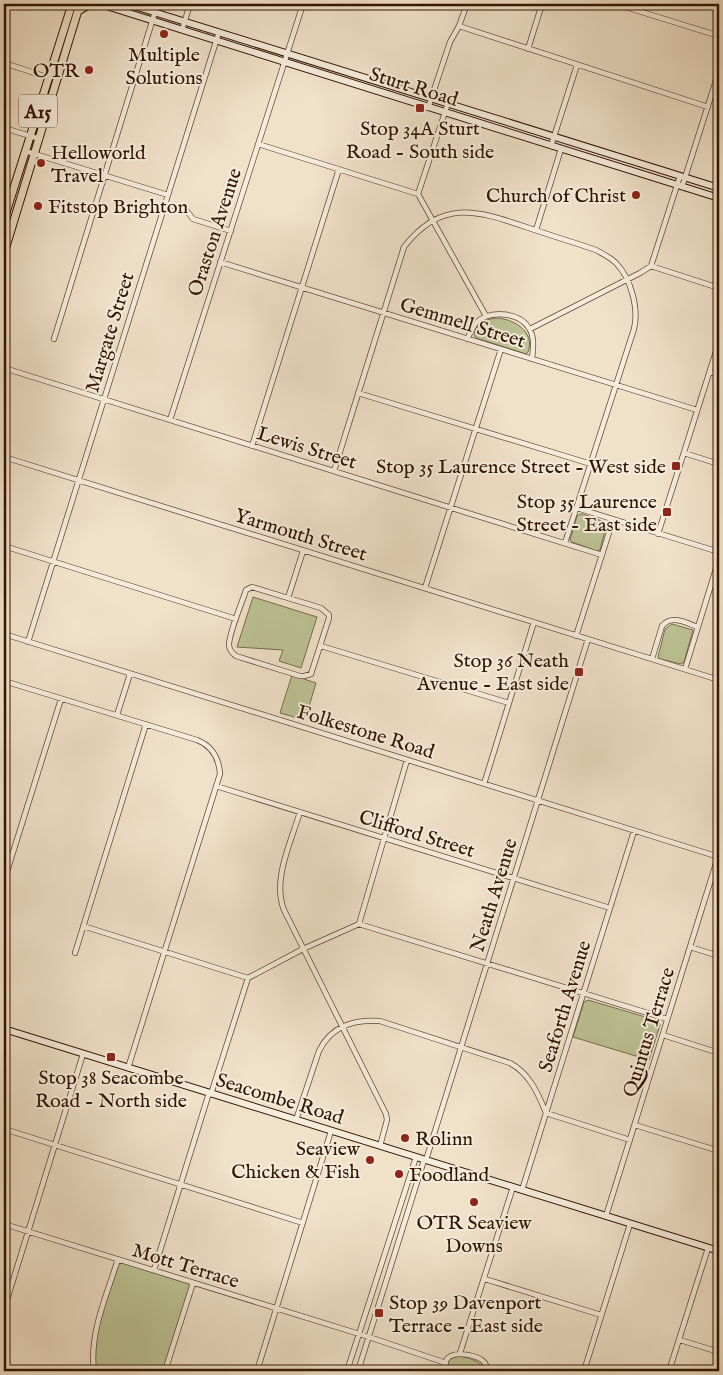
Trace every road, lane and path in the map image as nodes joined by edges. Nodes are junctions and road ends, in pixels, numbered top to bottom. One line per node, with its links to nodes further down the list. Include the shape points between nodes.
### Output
1 (72, 4): 26 (main road, A15)
2 (80, 4): 11 (main road, A15)
3 (90, 4): 11 (main road)
4 (100, 4): 13 (main road, Sturt Road)
5 (128, 4): 12 (main road, Sturt Road)
6 (190, 4): 14 (street)
7 (303, 4): 21 (street, Oraston Avenue)
8 (467, 4): 15 (street)
9 (542, 4): 20 (street)
10 (616, 4): 18 (street)
11 (78, 12): 27 (main road, A15)
12 (155, 12): 13 (street); 14 (main road, Sturt Road)
13 (152, 21): 16 (main road, Sturt Road); 43 (street)
14 (184, 21): 16 (street); 17 (main road, Sturt Road)
15 (459, 26): 20 (street); 28 (street, via 450,42)
16 (182, 30): 19 (main road, Sturt Road)
17 (219, 32): 19 (street, Margate Street); 21 (main road, Sturt Road)
18 (719, 36)
19 (216, 41): 23 (main road, Sturt Road); 48 (street, Margate Street)
20 (528, 49): 24 (street)
21 (287, 52): 23 (street, Oraston Avenue); 28 (main road, Sturt Road)
22 (4, 63): 26 (street)
23 (284, 63): 31 (main road, Sturt Road); 37 (street, Oraston Avenue)
24 (577, 65): 30 (street); 35 (street)
25 (719, 71): 30 (street)
26 (48, 77): 27 (street); 34 (main road, A15)
27 (58, 80): 36 (main road, A15)
28 (431, 98): 29 (main road, Sturt Road); 31 (street)
29 (448, 103): 32 (street); 35 (main road, Sturt Road)
30 (708, 107): 44 (street)
31 (428, 108): 32 (main road, Sturt Road)
32 (444, 113): 38 (main road, Sturt Road); 47 (street)
33 (4, 128): 34 (street)
34 (30, 136): 36 (street); 40 (main road, A15)
35 (555, 136): 38 (street); 44 (main road, Sturt Road)
36 (40, 139): 41 (main road, A15)
37 (258, 144): 42 (street); 53 (street, Oraston Avenue)
38 (552, 146): 39 (main road, Sturt Road)
39 (561, 149): 45 (main road, Sturt Road); 54 (street)
40 (25, 151): 41 (street); 51 (main road, A15)
41 (35, 154): 43 (street); 55 (main road, A15)
42 (338, 169): 47 (street); 59 (street)
43 (105, 176): 48 (street); 64 (street)
44 (683, 176): 45 (street); 46 (main road, Sturt Road)
45 (680, 186): 49 (main road, Sturt Road); 57 (street)
46 (719, 188)
47 (418, 194): 52 (street)
48 (168, 195): 50 (street, Margate Street)
49 (719, 198)
50 (165, 203): 53 (street, via 186,210 193,219); 74 (street, Margate Street)
51 (4, 218)
52 (433, 220): 54 (street, via 448,214 488,214); 61 (street, via 404,247); 62 (street)
53 (230, 230): 56 (street, Oraston Avenue)
54 (536, 230): 58 (street, via 596,250 617,264)
55 (4, 253)
56 (220, 262): 59 (street, Gemmell Street); 76 (street, Oraston Avenue)
57 (650, 266): 58 (street); 60 (street)
58 (627, 279): 63 (street); 72 (street, via 635,303 636,321)
59 (302, 288): 61 (street, Gemmell Street); 78 (street)
60 (719, 288)
61 (384, 313): 65 (street, Gemmell Street); 73 (street)
62 (486, 316): 63 (street, via 501,314); 65 (street, via 475,323)
63 (530, 328): 68 (street, via 534,344)
64 (54, 339)
65 (467, 339): 67 (street, Gemmell Street)
66 (719, 342): 70 (street)
67 (501, 349): 68 (street, Gemmell Street); 77 (street)
68 (532, 359): 72 (street, Gemmell Street)
69 (4, 368): 74 (street, Lewis Street)
70 (710, 372): 71 (street); 75 (street)
71 (719, 375)
72 (615, 385): 75 (street, Gemmell Street); 81 (street)
73 (358, 393): 77 (street); 83 (street)
74 (104, 400): 76 (street, Lewis Street); 84 (street, Margate Street)
75 (697, 410): 79 (street)
76 (170, 420): 78 (street, Lewis Street)
77 (475, 429): 81 (street); 85 (street)
78 (252, 446): 83 (street, Lewis Street)
79 (684, 453): 82 (street); 88 (street)
80 (4, 457): 84 (street, Yarmouth Street)
81 (591, 464): 86 (street)
82 (719, 464)
83 (334, 471): 85 (street, Lewis Street)
84 (79, 480): 91 (street, Yarmouth Street); 95 (street, Margate Street)
85 (450, 508): 89 (street, Lewis Street); 96 (street)
86 (576, 508): 87 (street); 89 (street)
87 (613, 520): 88 (street); 93 (street)
88 (658, 534): 92 (street)
89 (566, 544): 93 (street, Lewis Street)
90 (4, 546): 95 (street)
91 (304, 550): 96 (street, Yarmouth Street); 97 (street)
92 (719, 552)
93 (602, 555): 102 (street)
94 (719, 559): 100 (street)
95 (53, 561): 98 (street); 104 (street, Margate Street)
96 (424, 588): 99 (street, Yarmouth Street)
97 (288, 598): 98 (street, via 248,588); 105 (street, via 327,612 329,618)
98 (236, 619): 105 (street, via 229,643 236,656 300,676 309,675)
99 (534, 622): 102 (street, Yarmouth Street); 112 (street)
100 (698, 627): 106 (street, via 676,619 666,622); 107 (street)
101 (4, 634): 104 (street, Folkestone Road)
102 (576, 636): 103 (street, Yarmouth Street)
103 (588, 639): 106 (street, Yarmouth Street); 118 (street, Neath Avenue)
104 (28, 642): 108 (street, Folkestone Road)
105 (321, 646): 112 (street)
106 (652, 659): 107 (street, Yarmouth Street)
107 (685, 669): 109 (street, Yarmouth Street)
108 (130, 674): 113 (street); 115 (street, Folkestone Road)
109 (719, 680)
110 (4, 681): 111 (street)
111 (61, 699): 113 (street); 124 (street)
112 (509, 703): 116 (street)
113 (117, 716): 114 (street)
114 (146, 724): 117 (street, via 202,742 212,749 220,774); 129 (street)
115 (408, 760): 116 (street, Folkestone Road); 121 (street)
116 (484, 784): 118 (street, Folkestone Road)
117 (216, 786): 119 (street, Clifford Street); 133 (street)
118 (538, 801): 120 (street, Folkestone Road); 125 (street, Neath Avenue)
119 (300, 812): 121 (street, Clifford Street); 131 (street, via 280,878 279,892 284,910)
120 (634, 831): 123 (street, Folkestone Road); 127 (street, Seaforth Avenue)
121 (383, 838): 125 (street, Clifford Street); 128 (street)
122 (4, 855): 124 (street)
123 (719, 857): 130 (street, Quintus Terrace)
124 (11, 858): 126 (street)
125 (514, 879): 127 (street, Clifford Street); 135 (street, Neath Avenue)
126 (4, 881)
127 (610, 908): 137 (street, Seaforth Avenue)
128 (359, 924): 131 (street); 135 (street)
129 (83, 926): 132 (street); 133 (street)
130 (690, 947): 134 (street); 138 (street, Quintus Terrace)
131 (304, 949): 136 (street); 139 (street)
132 (75, 952)
133 (164, 952): 136 (street); 145 (street)
134 (719, 956)
135 (488, 963): 137 (street); 142 (street, Neath Avenue)
136 (248, 978): 146 (street)
137 (583, 993): 138 (street); 147 (street, Seaforth Avenue)
138 (668, 1020): 141 (street, Quintus Terrace)
139 (342, 1026): 142 (street, via 380,1020); 148 (street, via 327,1038 319,1051); 154 (street, via 387,1117)
140 (4, 1029): 144 (main road, Seacombe Road)
141 (663, 1035): 143 (street); 149 (street, Quintus Terrace)
142 (462, 1046): 147 (street, via 505,1060 521,1069); 157 (street, Neath Avenue)
143 (719, 1053)
144 (83, 1054): 145 (main road, Seacombe Road); 153 (street)
145 (128, 1068): 146 (main road, Seacombe Road)
146 (210, 1093): 148 (main road, Seacombe Road); 158 (street)
147 (546, 1113): 152 (street); 160 (street, Seaforth Avenue)
148 (296, 1120): 151 (main road, Seacombe Road)
149 (635, 1125): 152 (street, Quintus Terrace); 155 (street)
150 (4, 1129): 153 (street)
151 (331, 1131): 154 (main road, Seacombe Road); 162 (street)
152 (630, 1140): 161 (street, Quintus Terrace)
153 (56, 1145): 158 (street); 165 (street)
154 (380, 1146): 156 (main road, Seacombe Road)
155 (719, 1151)
156 (416, 1157): 157 (main road, Seacombe Road); 175 (street)
157 (425, 1160): 159 (main road, Seacombe Road); 176 (street, Neath Avenue)
158 (180, 1184): 162 (street); 169 (street)
159 (513, 1187): 160 (main road, Seacombe Road); 170 (street)
160 (522, 1190): 161 (main road, Seacombe Road)
161 (606, 1216): 164 (main road, Seacombe Road)
162 (303, 1223): 172 (street)
163 (4, 1224): 165 (street, Mott Terrace)
164 (630, 1224): 166 (main road, Seacombe Road); 174 (street)
165 (28, 1232): 168 (street, Mott Terrace); 173 (street)
166 (708, 1248): 167 (main road, Seacombe Road); 177 (street)
167 (719, 1252)
168 (118, 1260): 169 (street, Mott Terrace); 181 (street, via 95,1334)
169 (154, 1270): 171 (street, Mott Terrace)
170 (484, 1279): 174 (street); 179 (street)
171 (193, 1283): 172 (street, Mott Terrace); 182 (street)
172 (277, 1308): 175 (street, Mott Terrace); 183 (street)
173 (4, 1314)
174 (601, 1315): 188 (street)
175 (359, 1334): 176 (street, Mott Terrace); 184 (street)
176 (369, 1337): 180 (street, Mott Terrace); 185 (street, Neath Avenue)
177 (680, 1340): 178 (street); 189 (street)
178 (719, 1352)
179 (460, 1353): 180 (street, via 450,1357); 187 (street, via 482,1361)
180 (446, 1363): 186 (street)
181 (94, 1371)
182 (166, 1371)
183 (257, 1371)
184 (347, 1371)
185 (358, 1371)
186 (443, 1371)
187 (487, 1371)
188 (584, 1371)
189 (669, 1371)

